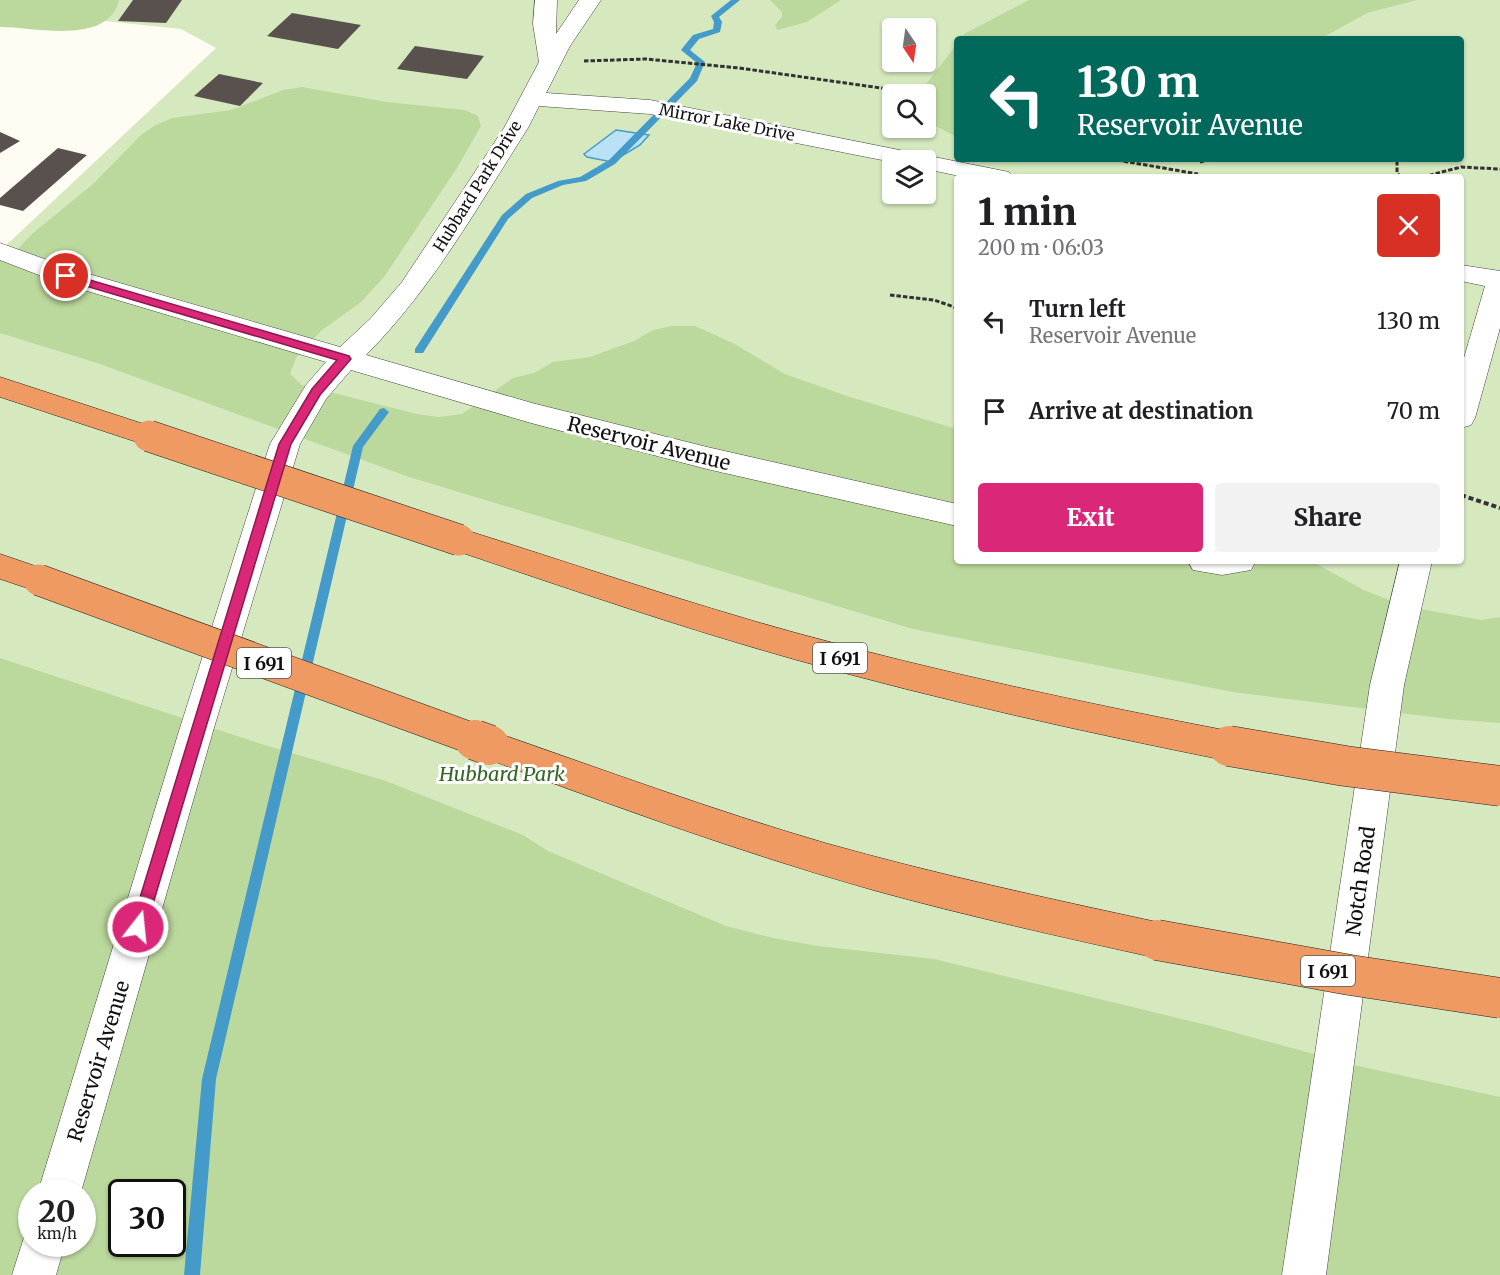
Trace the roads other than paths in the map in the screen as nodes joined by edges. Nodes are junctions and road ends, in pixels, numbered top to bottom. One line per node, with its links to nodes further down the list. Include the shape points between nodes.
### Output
1 (546, 0): 3 (street, via 544,24)
2 (590, 0): 3 (street, Hubbard Park Drive)
3 (550, 62): 4 (street, Hubbard Park Drive)
4 (531, 99): 5 (street, Mirror Lake Drive, via 651,107); 11 (street, Hubbard Park Drive, via 411,288 380,326)
5 (882, 152)
6 (936, 164): 7 (street)
7 (985, 174)
8 (0, 251): 11 (street, Reservoir Avenue, via 66,276)
9 (1464, 274): 10 (street)
10 (1500, 280): 13 (street)
11 (345, 359): 14 (street, Reservoir Avenue, via 531,413 707,458); 19 (street, Reservoir Avenue, via 316,392 285,444)
12 (0, 387): 17 (highway, I 691, bridge, via 676,611 825,654 1031,705 1229,746)
13 (1464, 407)
14 (954, 514)
15 (1415, 564): 22 (street, Notch Road, via 1387,685)
16 (0, 566): 18 (highway, I 691, bridge, via 639,800 810,854 989,903 1157,940)
17 (1500, 786)
18 (1500, 998)
19 (63, 1179)
20 (39, 1257): 21 (street)
21 (34, 1275)
22 (1304, 1275)

